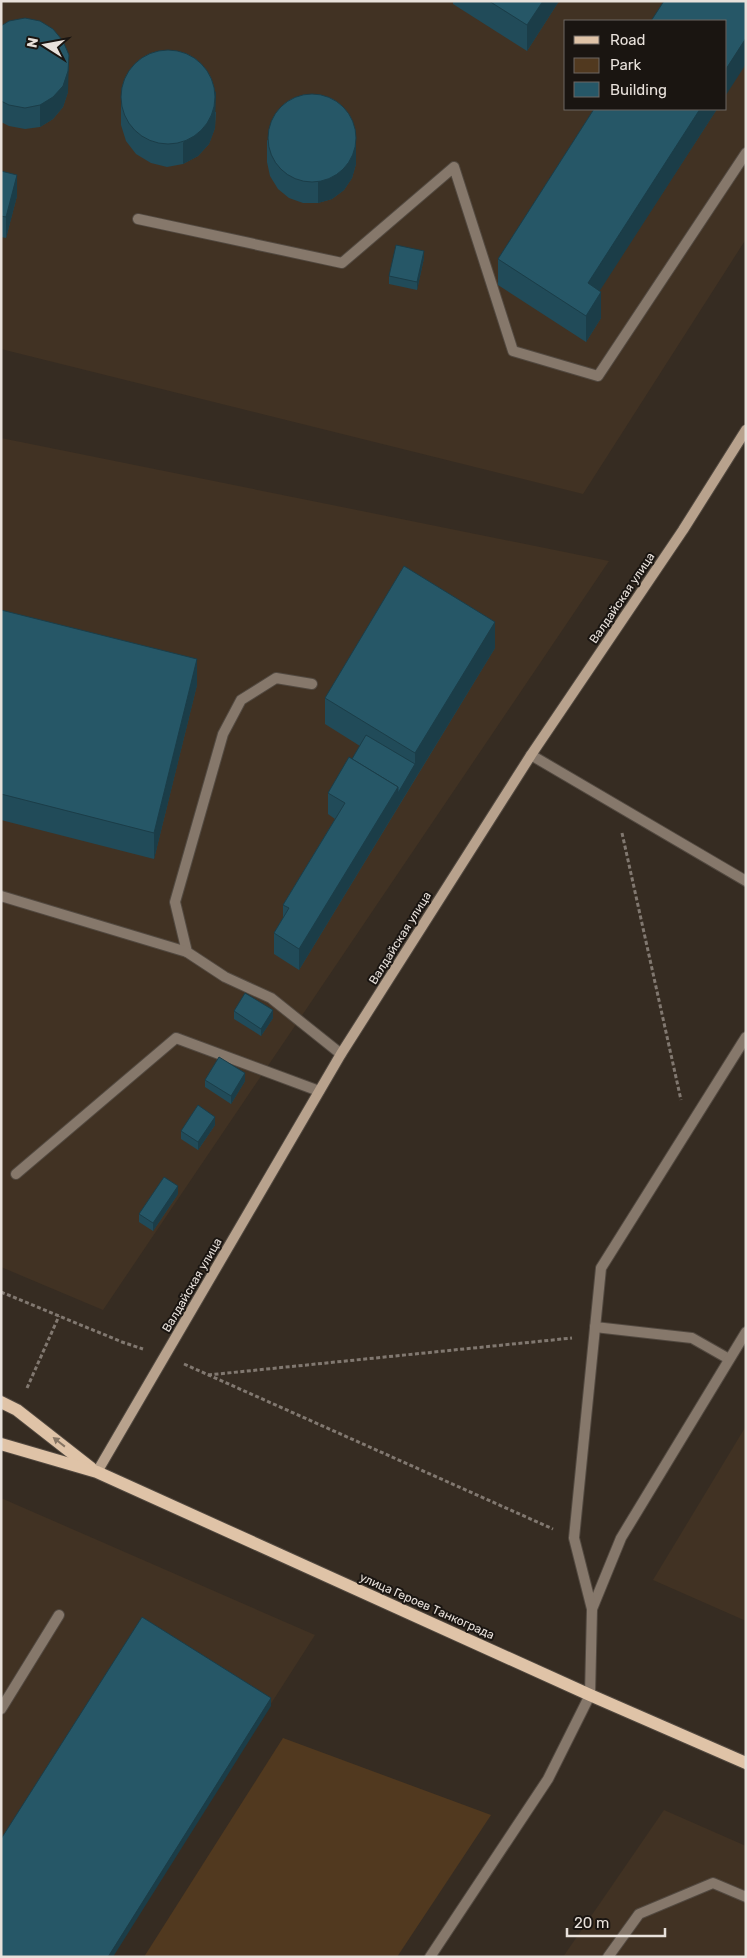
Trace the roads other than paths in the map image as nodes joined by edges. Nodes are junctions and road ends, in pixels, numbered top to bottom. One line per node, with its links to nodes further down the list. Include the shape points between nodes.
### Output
1 (746, 153): 2 (lane, via 598,376 513,351 454,167 342,263)
2 (138, 219)
3 (746, 430): 5 (street, Валдайская улица)
4 (312, 684): 8 (lane, via 276,678 241,700 223,734 175,902)
5 (532, 755): 6 (lane); 10 (street, Валдайская улица)
6 (746, 881)
7 (1, 896): 8 (lane)
8 (187, 952): 10 (lane, via 225,977 271,998)
9 (746, 1037): 13 (lane, via 601,1268)
10 (341, 1054): 11 (street, Валдайская улица)
11 (319, 1091): 12 (lane, via 176,1038); 18 (street, Валдайская улица)
12 (16, 1174)
13 (595, 1331): 15 (lane, via 692,1338); 19 (lane, via 574,1538)
14 (746, 1332): 15 (lane)
15 (729, 1359): 19 (lane, via 621,1538)
16 (1, 1402): 18 (main road, улица Героев Танкограда, one-way to 16, via 17,1410)
17 (1, 1444): 18 (main road, улица Героев Танкограда)
18 (97, 1472): 21 (main road, улица Героев Танкограда)
19 (592, 1609): 21 (lane)
20 (58, 1615): 22 (lane)
21 (590, 1695): 23 (main road, улица Героев Танкограда); 25 (lane, via 548,1779)
22 (1, 1709)
23 (746, 1763)
24 (746, 1897): 26 (lane, via 713,1883 639,1914)
25 (430, 1957)
26 (608, 1957)

